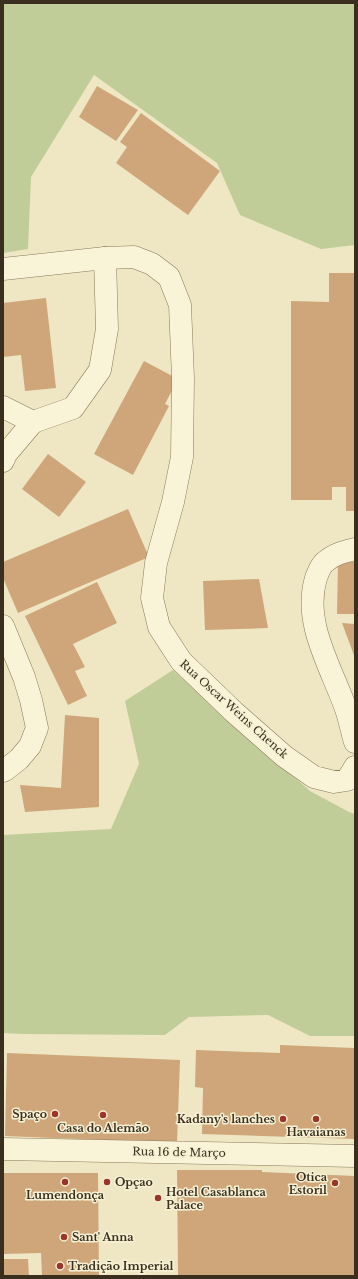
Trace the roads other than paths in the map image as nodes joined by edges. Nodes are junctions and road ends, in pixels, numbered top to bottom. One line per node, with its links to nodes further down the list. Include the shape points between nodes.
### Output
1 (105, 258): 2 (street, Rua Oscar Weins Chenck); 4 (street, via 107,329 100,370 73,408); 9 (street, Rua Oscar Weins Chenck, via 134,257 152,264 168,277 180,305 183,378 182,457 156,563 152,598 158,628 181,661 284,756 314,777 334,782 347,780)
2 (3, 269)
3 (3, 407): 4 (street)
4 (33, 422): 5 (street)
5 (3, 461)
6 (355, 549): 8 (street, via 338,553 324,563 318,571 313,590 314,616 325,659 347,711)
7 (3, 626): 10 (street, via 24,677 37,728 30,746 19,759)
8 (355, 742)
9 (355, 767)
10 (3, 771)
11 (3, 1149): 12 (street, Rua 16 de Março)
12 (355, 1156)

